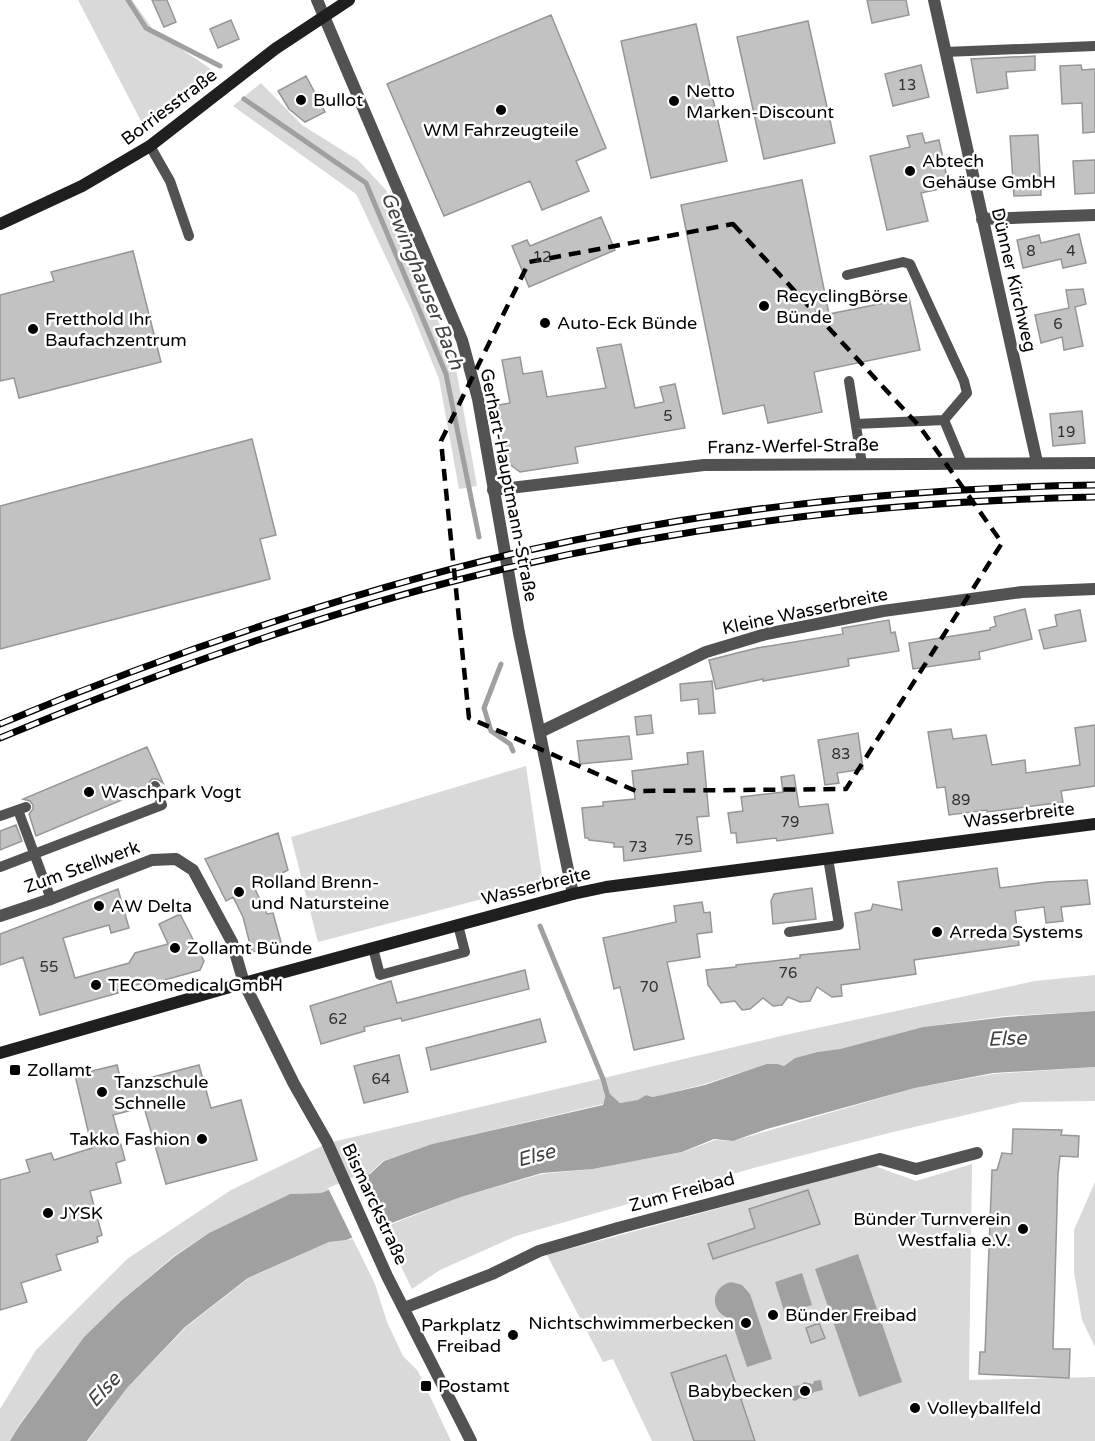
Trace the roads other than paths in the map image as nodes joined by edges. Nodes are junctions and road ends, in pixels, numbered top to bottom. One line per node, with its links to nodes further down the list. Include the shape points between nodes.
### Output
1 (317, 0): 4 (street, Gerhart-Hauptmann-Straße)
2 (349, 0): 4 (main road, Borriesstraße)
3 (934, 0): 6 (street, Dünner Kirchweg)
4 (324, 16): 7 (main road, Borriesstraße); 20 (street, Gerhart-Hauptmann-Straße, via 462,340 478,399)
5 (1095, 46): 6 (lane)
6 (945, 52): 9 (street, Dünner Kirchweg)
7 (150, 146): 10 (main road, Borriesstraße, via 82,186); 11 (lane, via 170,181)
8 (1095, 215): 9 (street)
9 (982, 219): 16 (street, Dünner Kirchweg)
10 (0, 224)
11 (189, 236)
12 (847, 275): 14 (lane, via 903,262 910,264 967,393)
13 (849, 381): 15 (lane)
14 (944, 420): 15 (lane); 17 (lane)
15 (856, 424): 19 (lane)
16 (1037, 462): 17 (street, Franz-Werfel-Straße); 18 (street, Franz-Werfel-Straße)
17 (962, 463): 19 (street, Franz-Werfel-Straße)
18 (1095, 463)
19 (862, 464): 20 (street, Franz-Werfel-Straße, via 704,465)
20 (493, 490): 22 (street, Gerhart-Hauptmann-Straße)
21 (1095, 589): 22 (street, Kleine Wasserbreite, via 1022,592 883,611 766,634 706,652)
22 (540, 732): 29 (street, Gerhart-Hauptmann-Straße)
23 (155, 786): 26 (lane, via 162,805)
24 (0, 816): 26 (lane, via 22,808)
25 (1095, 824): 27 (main road, Wasserbreite)
26 (35, 855): 28 (lane); 30 (lane)
27 (828, 858): 29 (main road, Wasserbreite); 33 (lane, via 839,925)
28 (0, 867)
29 (573, 894): 32 (main road, Wasserbreite)
30 (51, 899): 31 (street, Zum Stellwerk); 35 (street, Zum Stellwerk, via 152,860 176,859 194,870 232,942)
31 (0, 916)
32 (458, 925): 34 (main road, Wasserbreite); 34 (lane, via 465,952 380,975)
33 (789, 932)
34 (373, 948): 35 (main road, Wasserbreite)
35 (244, 983): 36 (main road, Wasserbreite); 38 (street, Bismarckstraße, via 333,1156)
36 (0, 1053)
37 (977, 1154): 38 (street, Zum Freibad, via 916,1169 880,1159 618,1228 539,1251)
38 (404, 1308): 39 (street, Bismarckstraße)
39 (471, 1441)

